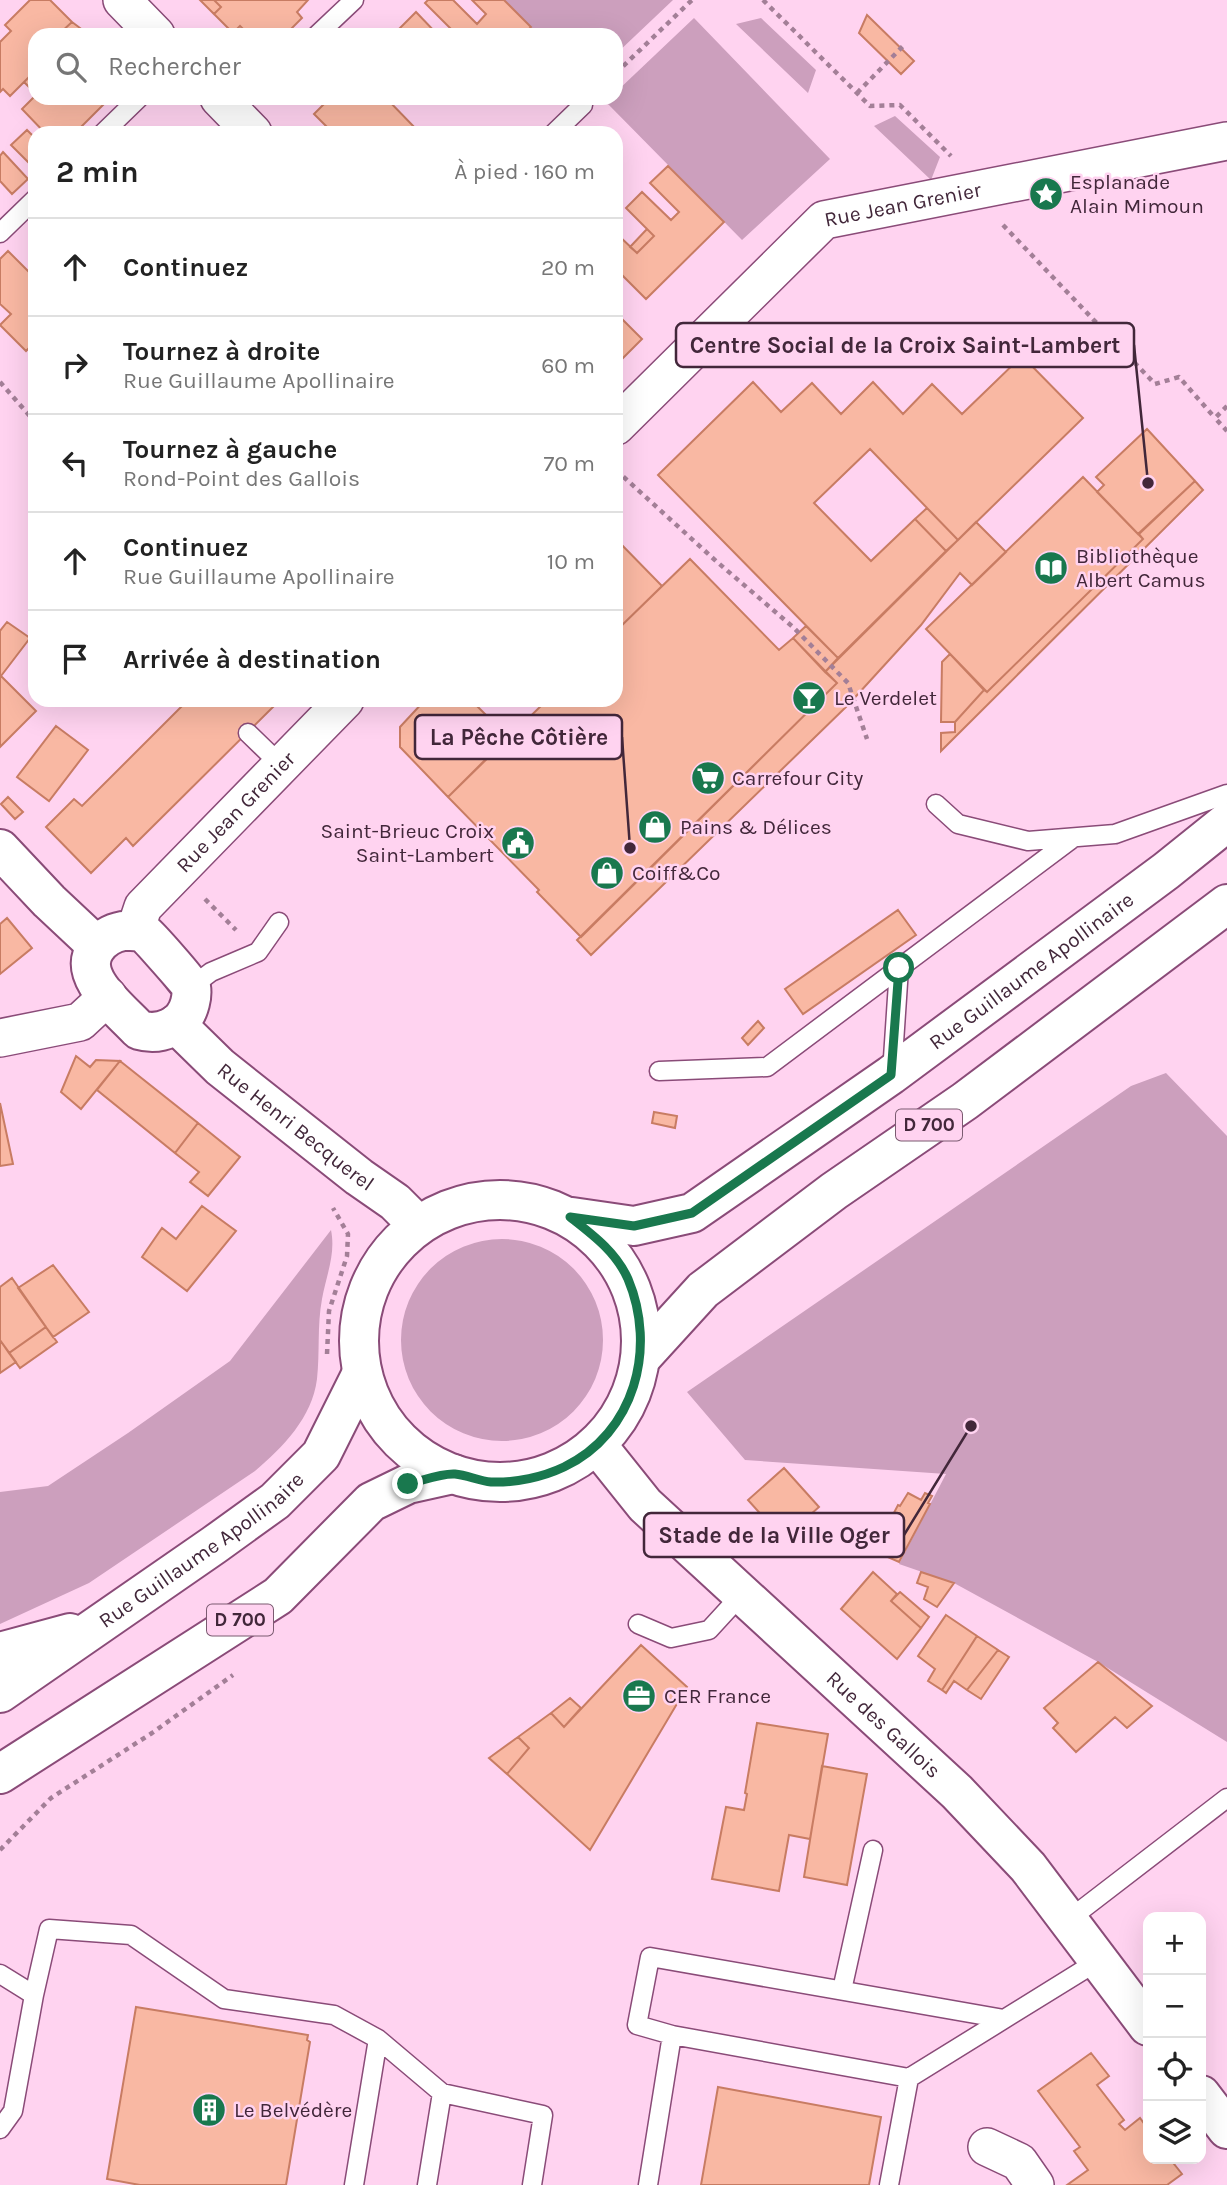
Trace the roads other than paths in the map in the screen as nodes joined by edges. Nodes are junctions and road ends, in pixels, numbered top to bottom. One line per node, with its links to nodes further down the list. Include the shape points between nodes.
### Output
1 (122, 0): 3 (street)
2 (354, 0): 4 (lane)
3 (149, 28)
4 (324, 28)
5 (132, 105): 7 (lane)
6 (583, 105): 8 (lane)
7 (110, 126)
8 (561, 126)
9 (1227, 141): 12 (street, Rue Jean Grenier, via 824,220)
10 (28, 206): 11 (lane)
11 (0, 233)
12 (623, 419)
13 (338, 707): 15 (street, Rue Jean Grenier)
14 (248, 733): 15 (lane)
15 (281, 765): 23 (street, Rue Jean Grenier, via 143,907)
16 (1227, 794): 19 (lane, via 1115,834)
17 (936, 804): 19 (lane, via 958,824 1028,842)
18 (1227, 822): 31 (main road, Rue Guillaume Apollinaire / D 700)
19 (1073, 838): 25 (lane)
20 (0, 849): 24 (main road)
21 (1225, 908): 34 (main road, D 700, via 704,1290)
22 (279, 922): 26 (lane, via 258,952 211,972)
23 (135, 931): 24 (main road, via 114,933); 26 (main road, via 146,935)
24 (97, 946): 27 (main road, via 89,967 92,978)
25 (899, 968): 30 (lane, via 767,1068); 31 (lane)
26 (191, 987): 28 (main road, via 188,1011)
27 (108, 996): 28 (main road, via 139,1030 160,1032); 29 (street, via 80,1022)
28 (176, 1024): 33 (main road, Rue Henri Becquerel, via 220,1068 395,1202)
29 (0, 1038)
30 (659, 1071)
31 (891, 1075): 32 (main road, Rue Guillaume Apollinaire / D 700, via 692,1213 634,1226)
32 (570, 1217): 33 (main road, via 533,1203 493,1199 454,1207); 34 (main road, via 603,1243 627,1277 640,1316)
33 (418, 1225): 35 (main road, via 388,1254 368,1291)
34 (641, 1358): 36 (main road, via 633,1390)
35 (345, 1366): 37 (main road, via 412,1451); 40 (main road, Rue Guillaume Apollinaire, via 321,1455 275,1501)
36 (597, 1445): 37 (main road, via 565,1467 529,1479 491,1482); 38 (main road, Rue des Gallois, via 645,1505)
37 (453, 1474): 43 (main road, D 700, via 408,1484 371,1503 278,1596)
38 (742, 1594): 39 (lane, via 709,1630 671,1638); 46 (main road, Rue des Gallois, via 957,1792 1028,1867)
39 (638, 1624)
40 (99, 1625): 41 (main road); 42 (main road, Rue Guillaume Apollinaire)
41 (0, 1652)
42 (0, 1693)
43 (0, 1774)
44 (1227, 1798): 46 (lane)
45 (873, 1850): 49 (lane)
46 (1067, 1921): 47 (main road, Rue des Gallois)
47 (1098, 1961): 51 (lane); 52 (main road, Rue des Gallois)
48 (0, 1974): 50 (lane)
49 (842, 1990): 51 (lane); 53 (lane, via 650,1957 637,2025)
50 (34, 1995): 54 (lane, via 50,1929 131,1935 224,1999 334,2015); 58 (lane)
51 (1004, 2019): 55 (lane)
52 (1143, 2020)
53 (672, 2035): 55 (lane); 65 (lane)
54 (378, 2039): 56 (lane); 62 (lane)
55 (909, 2078): 66 (lane)
56 (442, 2093): 63 (lane); 64 (lane, via 543,2115)
57 (1206, 2101): 60 (main road)
58 (6, 2106): 59 (lane)
59 (0, 2129)
60 (1227, 2129)
61 (986, 2147): 67 (street, via 1018,2162)
62 (354, 2185)
63 (427, 2185)
64 (532, 2185)
65 (648, 2185)
66 (889, 2185)
67 (1035, 2185)

